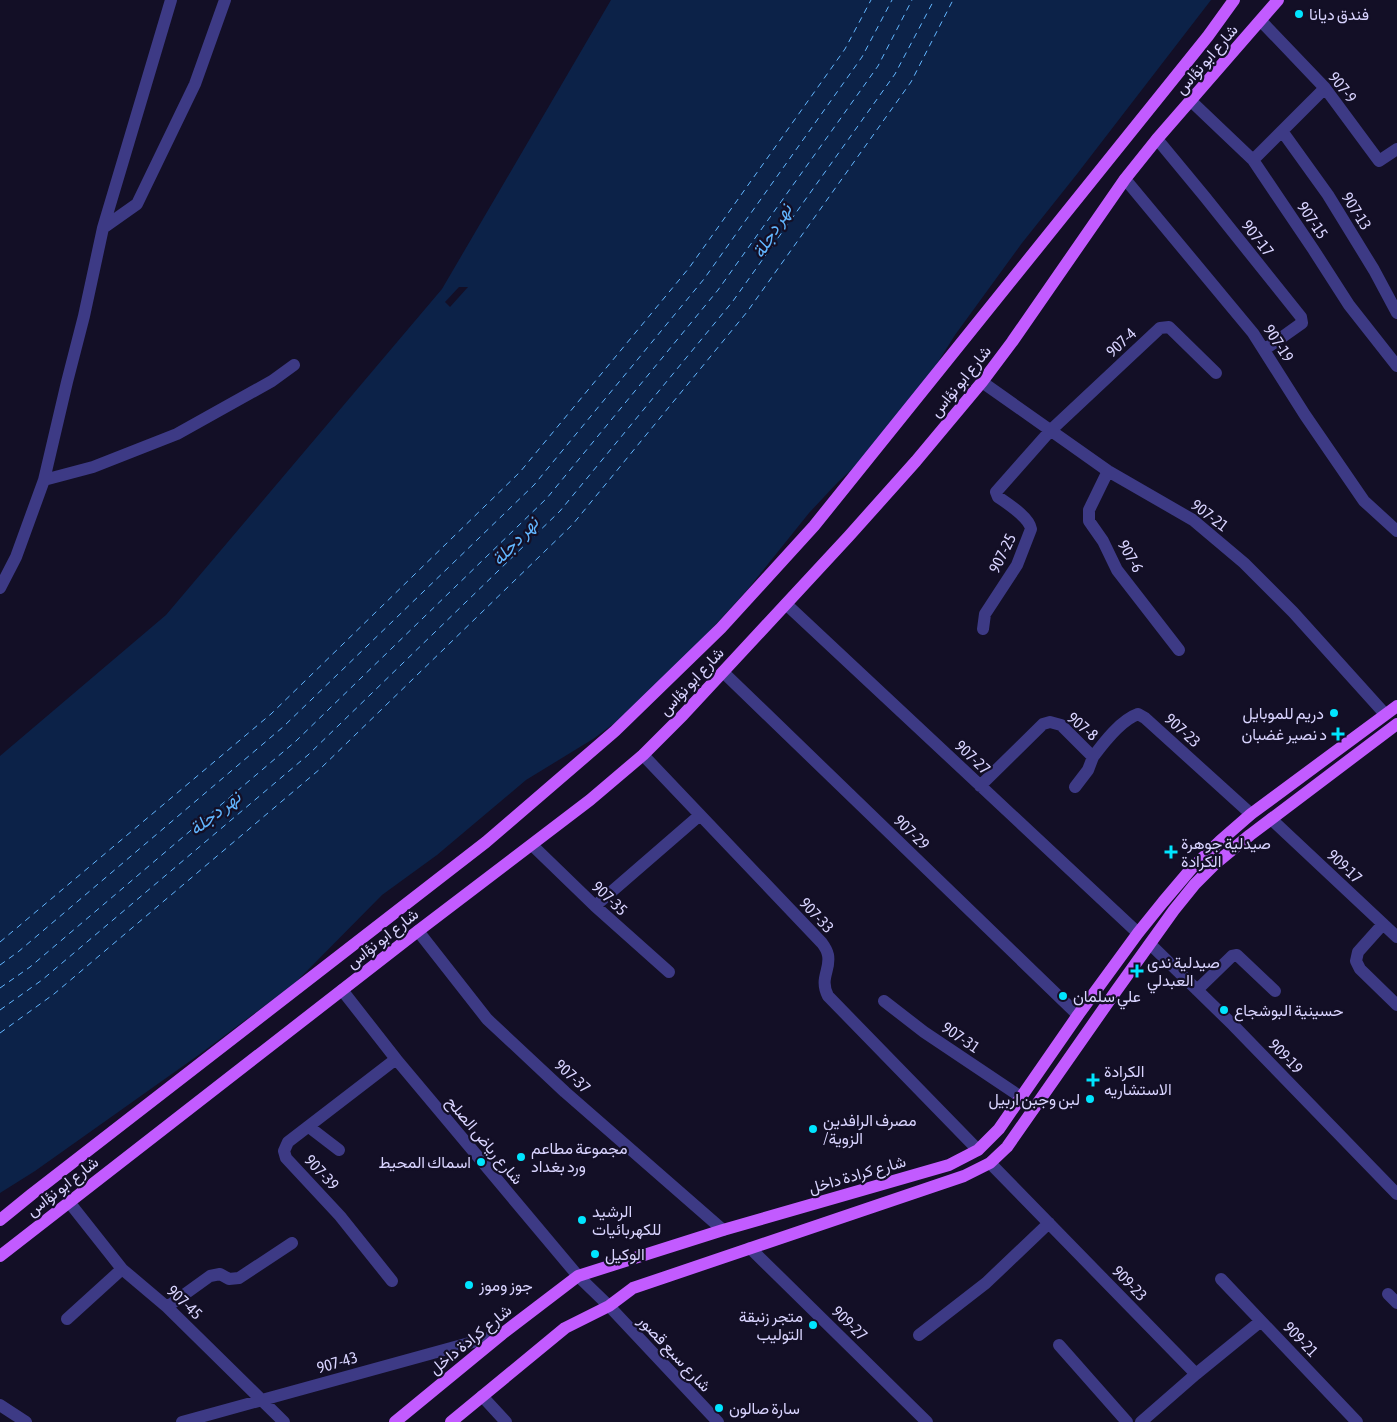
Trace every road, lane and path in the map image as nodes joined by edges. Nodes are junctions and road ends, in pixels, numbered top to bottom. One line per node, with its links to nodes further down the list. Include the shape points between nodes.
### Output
1 (171, 0): 13 (street)
2 (225, 0): 13 (street, via 195,84 137,204)
3 (1234, 0): 61 (main road, شارع ابو نؤاس, via 1196,52 814,526 721,628 615,731 486,842)
4 (1278, 0): 5 (main road, شارع ابو نؤاس)
5 (1261, 21): 6 (street, 907-9); 7 (main road, شارع ابو نؤاس)
6 (1325, 88): 8 (street); 10 (street, 907-9, via 1379,161)
7 (1191, 100): 9 (main road, شارع ابو نؤاس); 11 (street, 907-15)
8 (1282, 132): 11 (street); 14 (street, 907-13, via 1328,195)
9 (1157, 139): 12 (main road, شارع ابو نؤاس); 15 (street, 907-17, via 1301,317 1302,323)
10 (1397, 149)
11 (1253, 160): 17 (street, 907-15, via 1349,305)
12 (1125, 179): 15 (street, 907-19); 19 (main road, شارع ابو نؤاس)
13 (103, 228): 22 (street)
14 (1397, 313)
15 (1264, 350): 23 (street, 907-19, via 1364,501)
16 (294, 364): 22 (street, via 272,381 177,434 93,468)
17 (1397, 366)
18 (1216, 373): 20 (street, 907-4, via 1169,327 1160,328)
19 (982, 382): 20 (street, 907-21); 25 (main road, شارع ابو نؤاس, via 916,461)
20 (1050, 431): 21 (street, 907-21); 26 (street, 907-25, via 996,492 1025,518 1031,529 1017,565 985,614)
21 (1108, 471): 27 (street, 907-6, via 1089,510 1089,520 1118,570); 30 (street, 907-21, via 1193,520 1244,563)
22 (44, 480): 24 (street, via 16,557)
23 (1397, 531)
24 (0, 588)
25 (786, 604): 28 (main road, شارع ابو نؤاس); 34 (street, 907-27)
26 (982, 629)
27 (1179, 650)
28 (723, 672): 32 (main road, شارع ابو نؤاس); 52 (street, 907-29)
29 (1397, 706): 30 (main road, شارع كرادة داخل)
30 (1385, 714): 36 (main road, شارع كرادة داخل)
31 (1397, 725): 38 (main road, شارع كرادة داخل)
32 (643, 755): 37 (street, 907-33); 39 (main road, شارع ابو نؤاس)
33 (1093, 757): 34 (street, 907-8, via 1061,725 1050,722 1043,724); 35 (street, 907-8); 36 (street, 907-23, via 1130,717 1138,714)
34 (980, 786): 43 (street, 907-27)
35 (1076, 787)
36 (1251, 814): 43 (main road, شارع كرادة داخل, via 1191,869)
37 (700, 815): 40 (street); 57 (street, 907-33, via 822,944 829,957 824,983 828,996)
38 (1271, 818): 41 (street, 909-17); 45 (main road, شارع كرادة داخل, via 1195,884)
39 (532, 845): 40 (street, 907-35); 42 (main road, شارع ابو نؤاس)
40 (595, 906): 46 (street, 907-35)
41 (1383, 924): 44 (street, 909-17); 51 (street, via 1358,952 1356,961 1360,969)
42 (418, 930): 47 (main road, شارع ابو نؤاس); 63 (street, 907-37, via 487,1019)
43 (1138, 933): 52 (main road, شارع كرادة داخل)
44 (1397, 937)
45 (1150, 944): 48 (street, 909-19); 58 (main road, شارع كرادة داخل, via 1007,1148)
46 (669, 972)
47 (342, 990): 53 (street, شارع رياض الصلح); 60 (main road, شارع ابو نؤاس)
48 (1197, 990): 49 (street, via 1232,956 1237,955); 59 (street, 909-19)
49 (1275, 991)
50 (884, 1001): 54 (street, 907-31)
51 (1397, 1005)
52 (1078, 1015): 54 (main road, شارع كرادة داخل)
53 (396, 1060): 55 (street, 907-39); 68 (street, شارع رياض الصلح)
54 (1021, 1097): 57 (main road, شارع كرادة داخل, via 999,1129)
55 (309, 1127): 56 (street); 70 (street, 907-39, via 288,1142 284,1151 286,1158 340,1216)
56 (339, 1150)
57 (978, 1150): 63 (main road, شارع كرادة داخل, via 949,1165)
58 (990, 1163): 62 (street, 909-23); 65 (main road, شارع كرادة داخل, via 964,1176)
59 (1397, 1194)
60 (69, 1202): 66 (main road, شارع ابو نؤاس); 67 (street, 907-45)
61 (0, 1220)
62 (1049, 1223): 76 (street, via 986,1283); 78 (street, 909-23)
63 (723, 1230): 68 (main road, شارع كرادة داخل)
64 (292, 1243): 72 (street, via 239,1278 229,1279 220,1274 210,1276)
65 (750, 1248): 71 (main road, شارع كرادة داخل, via 633,1288); 89 (street, 909-27)
66 (0, 1256)
67 (122, 1269): 72 (street, 907-45); 73 (street)
68 (578, 1276): 71 (street, شارع رياض الصلح); 75 (main road, شارع كرادة داخل)
69 (1221, 1279): 74 (street, 909-21)
70 (392, 1281)
71 (609, 1306): 79 (main road, شارع كرادة داخل, via 565,1328); 88 (street, شارع سبع قصور)
72 (167, 1307): 80 (street, 907-45)
73 (67, 1319)
74 (1261, 1321): 78 (street); 92 (street, 909-21)
75 (502, 1334): 80 (street, 907-43); 85 (main road, شارع كرادة داخل)
76 (919, 1336)
77 (1059, 1345): 90 (street)
78 (1196, 1374): 91 (street)
79 (482, 1396): 86 (main road, شارع كرادة داخل); 87 (street)
80 (263, 1400): 83 (street, 907-43); 84 (street, 907-45)
81 (0, 1406): 82 (street)
82 (26, 1422)
83 (182, 1422)
84 (284, 1422)
85 (395, 1422)
86 (451, 1422)
87 (506, 1422)
88 (718, 1422)
89 (927, 1422)
90 (1127, 1422)
91 (1141, 1422)
92 (1357, 1422)

